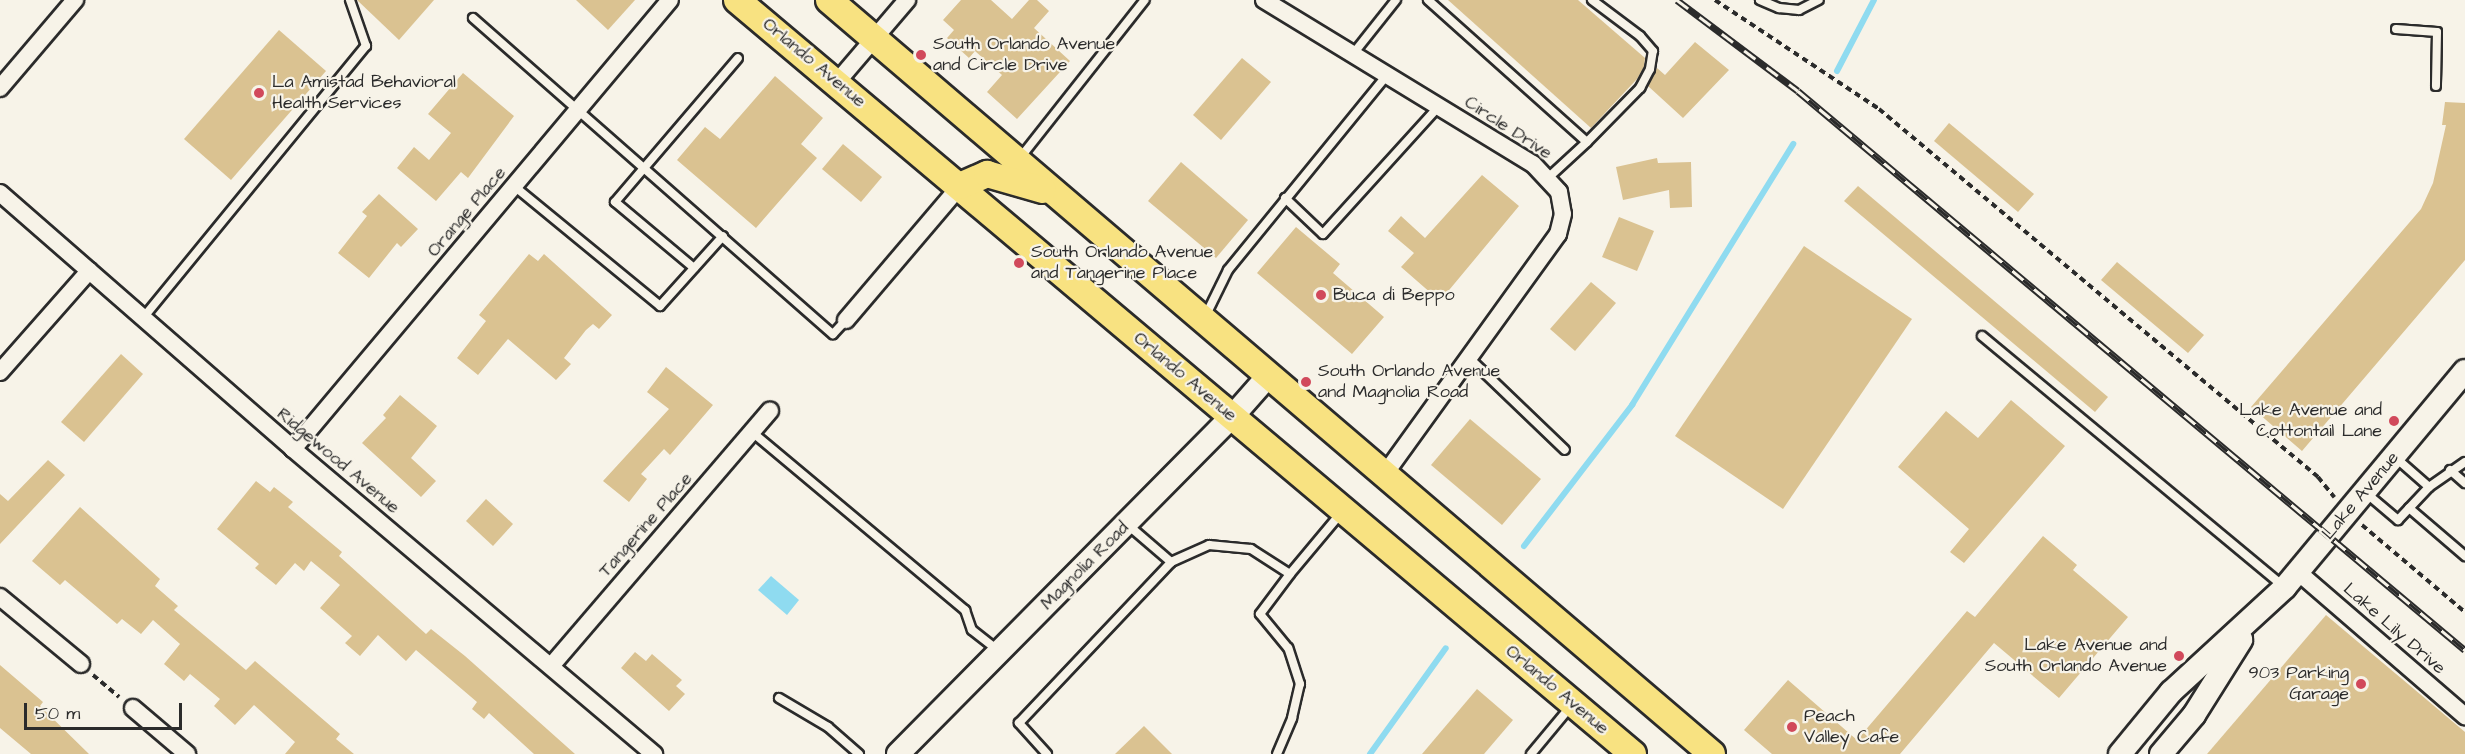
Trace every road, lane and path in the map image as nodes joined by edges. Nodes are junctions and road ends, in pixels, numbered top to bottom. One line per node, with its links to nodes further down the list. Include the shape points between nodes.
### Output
1 (75, 0): 25 (street)
2 (350, 0): 40 (lane, via 366,46)
3 (670, 0): 27 (street, Orange Place)
4 (729, 0): 17 (main road)
5 (737, 0): 17 (main road, Orlando Avenue)
6 (829, 0): 19 (main road)
7 (907, 0): 19 (street)
8 (1144, 0): 29 (lane)
9 (1264, 0): 20 (street, Circle Drive)
10 (1396, 0): 20 (lane)
11 (1428, 0): 28 (lane)
12 (1592, 0): 28 (lane, via 1640,36 1653,51 1650,69 1640,88)
13 (1715, 0): 62 (path, via 1897,124 2318,477)
14 (1760, 0): 15 (lane, via 1779,8 1799,10)
15 (1819, 0)
16 (473, 18): 27 (lane, via 563,93)
17 (759, 18): 23 (main road, Orlando Avenue)
18 (2396, 29): 24 (lane, via 2437,32)
19 (874, 38): 23 (street); 29 (main road)
20 (1353, 54): 22 (street, Circle Drive)
21 (738, 58): 30 (lane)
22 (1387, 75): 26 (street, Circle Drive); 36 (lane)
23 (837, 82): 33 (main road, Orlando Avenue)
24 (2436, 86)
25 (0, 88)
26 (1439, 106): 31 (street, Circle Drive); 36 (lane, via 1323,234)
27 (576, 112): 30 (lane); 32 (street, Orange Place)
28 (1587, 142): 31 (lane)
29 (1017, 161): 35 (main road)
30 (643, 168): 37 (lane); 38 (lane, via 615,202)
31 (1549, 177): 44 (street, Circle Drive, via 1559,192 1563,214 1558,234)
32 (514, 186): 38 (lane, via 660,306); 51 (street, Orange Place)
33 (960, 186): 35 (main road, via 987,174); 41 (street); 49 (main road, Orlando Avenue)
34 (0, 194): 39 (street, Ridgewood Avenue)
35 (1058, 195): 42 (main road)
36 (1285, 198): 42 (lane, via 1228,270)
37 (723, 236): 38 (lane); 41 (lane, via 833,334)
38 (694, 268)
39 (89, 271): 40 (street, Ridgewood Avenue); 46 (street)
40 (143, 318): 51 (street, Ridgewood Avenue)
41 (846, 320)
42 (1203, 320): 47 (main road)
43 (1982, 336): 67 (lane)
44 (1468, 356): 52 (lane); 56 (street, Circle Drive)
45 (2465, 371): 53 (main road, Lake Avenue)
46 (0, 372)
47 (1269, 375): 49 (main road, Magnolia Road); 56 (main road)
48 (770, 411): 50 (street, Tangerine Place)
49 (1232, 417): 61 (main road, Orlando Avenue); 63 (main road, Magnolia Road)
50 (752, 432): 71 (lane, via 965,610 972,630); 73 (street, Tangerine Place)
51 (293, 449): 73 (street, Ridgewood Avenue)
52 (1565, 450)
53 (2394, 457): 58 (lane); 59 (main road, Lake Avenue)
54 (2465, 462): 55 (lane)
55 (2450, 470): 57 (lane); 58 (lane)
56 (1384, 475): 86 (main road)
57 (2465, 483)
58 (2429, 488): 60 (lane)
59 (2364, 492): 60 (lane, via 2398,520); 62 (main road, Lake Avenue)
60 (2409, 508): 64 (lane)
61 (1343, 510): 66 (lane); 75 (main road, Orlando Avenue)
62 (2347, 512): 67 (main road, Lake Avenue); 69 (path)
63 (1126, 524): 65 (lane); 71 (main road, Magnolia Road)
64 (2465, 556)
65 (1171, 562): 66 (lane, via 1209,545 1251,549); 82 (lane, via 1019,723)
66 (1290, 574): 83 (lane, via 1260,614 1288,648 1300,684 1292,718)
67 (2291, 580): 70 (main road, Lake Avenue); 77 (street, Lake Lily Drive)
68 (0, 597): 72 (street)
69 (2465, 612)
70 (2253, 619): 87 (main road, Lake Avenue, via 2171,692); 88 (main road, Lake Avenue, via 2194,714)
71 (1000, 652): 81 (main road, Magnolia Road)
72 (81, 664): 76 (path)
73 (552, 665): 79 (street, Ridgewood Avenue)
74 (778, 698): 80 (lane, via 828,727)
75 (1574, 703): 84 (lane); 85 (main road, Orlando Avenue)
76 (133, 708): 78 (street)
77 (2465, 716)
78 (187, 754)
79 (654, 754)
80 (859, 754)
81 (898, 754)
82 (1047, 754)
83 (1277, 754)
84 (1531, 754)
85 (1633, 754)
86 (1712, 754)
87 (2120, 754)
88 (2161, 754)

